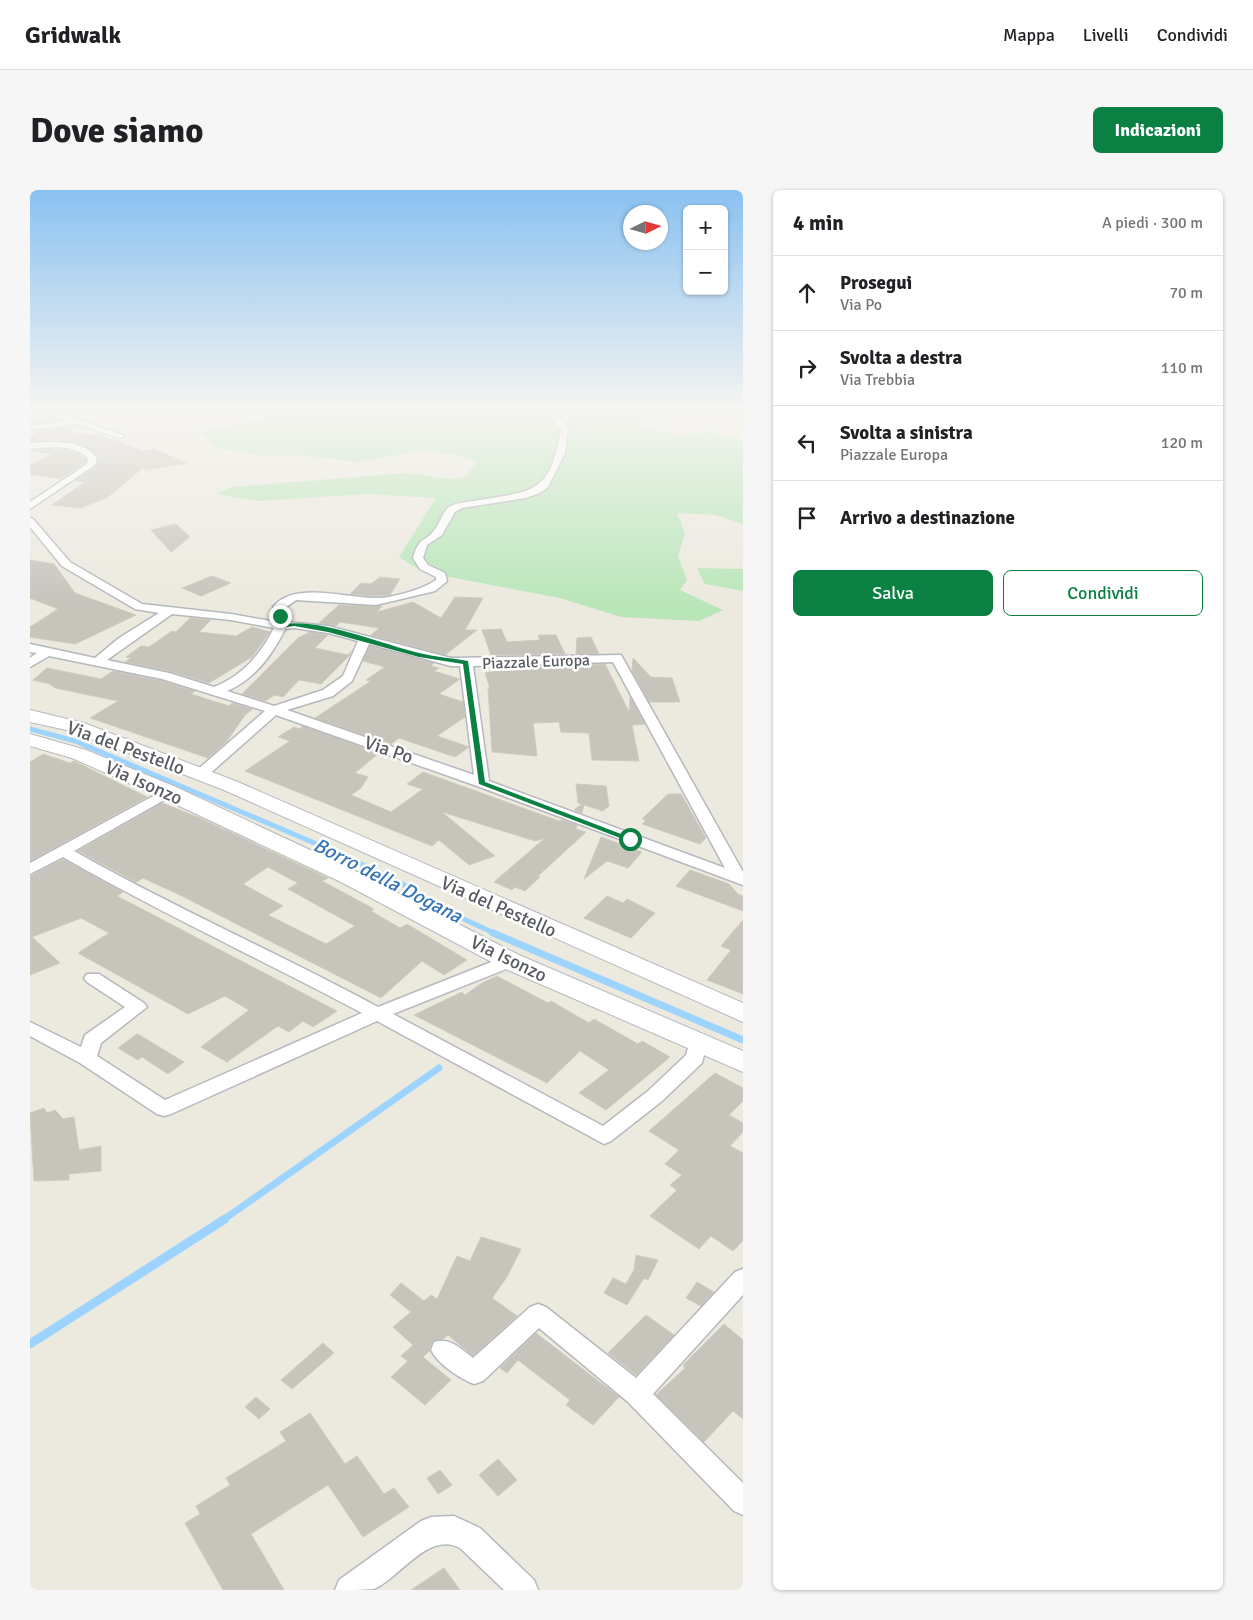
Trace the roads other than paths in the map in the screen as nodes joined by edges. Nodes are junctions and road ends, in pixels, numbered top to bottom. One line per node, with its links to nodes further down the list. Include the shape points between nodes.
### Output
1 (80, 472): 3 (street)
2 (552, 472): 6 (street, via 545,485 537,491 460,506 447,514 438,533 422,544 418,558 424,567 441,576 442,581 431,589 376,602 293,597 279,607 283,619)
3 (30, 506)
4 (30, 521): 5 (street, Piazzale Europa, via 66,564 139,607)
5 (169, 611): 6 (street, Piazzale Europa, via 232,616); 10 (street)
6 (281, 626): 7 (street, Piazzale Europa, via 320,628); 13 (street, via 271,645 250,671)
7 (365, 639): 12 (street, Piazzale Europa, via 419,655); 14 (street, via 348,678 328,693)
8 (30, 648): 9 (street, Via Po)
9 (48, 651): 10 (street, Via Po); 11 (street)
10 (98, 661): 13 (street, Via Po)
11 (30, 663)
12 (466, 663): 18 (street); 22 (street, Piazzale Europa, via 617,658)
13 (216, 691): 14 (street, Via Po)
14 (274, 710): 17 (street); 18 (street, Via Po)
15 (30, 716): 17 (street, Via del Pestello, via 77,727)
16 (30, 740): 19 (street, Via Isonzo, via 79,754)
17 (201, 774): 25 (street, Via del Pestello)
18 (482, 783): 22 (street, Via Po)
19 (168, 792): 20 (street); 23 (street, Via Isonzo, via 349,876)
20 (62, 850): 21 (street); 26 (street, via 132,890 278,961)
21 (30, 869)
22 (741, 880)
23 (510, 961): 26 (street); 28 (street, Via Isonzo)
24 (93, 978): 29 (street, via 138,1007 92,1040)
25 (743, 1013)
26 (377, 1014): 28 (street, via 604,1136 696,1058); 29 (street, via 164,1109)
27 (30, 1028): 29 (street)
28 (698, 1043): 30 (street, Via Isonzo)
29 (87, 1058)
30 (743, 1062)
31 (740, 1287): 33 (street)
32 (443, 1350): 33 (street, via 474,1373 538,1314)
33 (637, 1394): 34 (street)
34 (743, 1502)
35 (349, 1590): 36 (street, via 431,1531 454,1530 470,1538)
36 (524, 1590)

